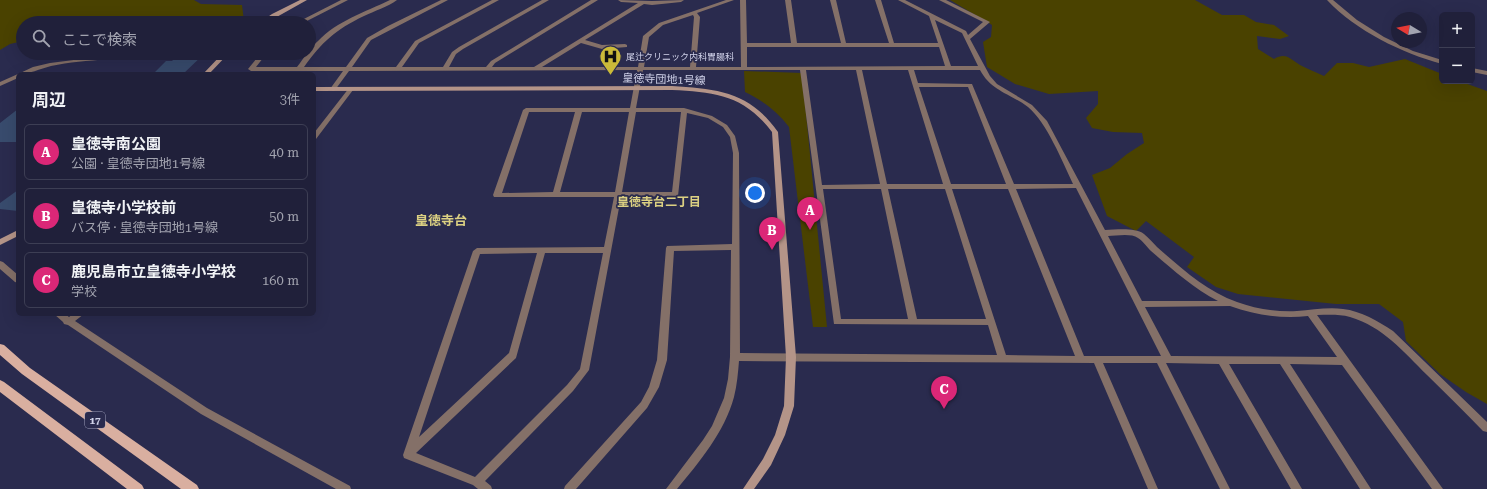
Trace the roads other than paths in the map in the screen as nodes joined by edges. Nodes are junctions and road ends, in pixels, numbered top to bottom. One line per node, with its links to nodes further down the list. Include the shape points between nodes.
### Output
1 (304, 0): 21 (street)
2 (345, 0): 22 (street)
3 (394, 0): 31 (street, via 330,33)
4 (445, 0): 46 (street, via 369,39)
5 (496, 0): 47 (street, via 417,42)
6 (546, 0): 48 (street, via 461,48 454,53)
7 (595, 0): 49 (street, via 493,62)
8 (621, 0): 18 (street)
9 (681, 0): 18 (street)
10 (731, 0): 19 (street)
11 (743, 0): 25 (street)
12 (788, 0): 26 (street)
13 (833, 0): 27 (street)
14 (878, 0): 28 (street)
15 (901, 0): 20 (street)
16 (942, 0): 23 (street, via 987,22)
17 (1330, 0): 36 (street, via 1397,48)
18 (642, 3): 24 (street)
19 (694, 12): 37 (street, via 661,24 646,36); 38 (street, via 696,17)
20 (931, 15): 23 (street, via 961,30); 29 (street)
21 (271, 16)
22 (313, 16)
23 (968, 38): 44 (street)
24 (581, 41): 30 (street, via 602,47); 50 (street)
25 (744, 45): 26 (street); 39 (street)
26 (794, 45): 27 (street)
27 (844, 45): 28 (street)
28 (892, 45): 29 (street)
29 (941, 45): 43 (street)
30 (625, 46)
31 (316, 47)
32 (76, 60): 52 (street, via 44,65)
33 (219, 60): 53 (street)
34 (258, 60): 45 (street, via 251,69)
35 (306, 60): 45 (street)
36 (1439, 61)
37 (639, 68): 38 (street); 50 (street); 61 (street)
38 (693, 68): 39 (street)
39 (744, 68): 40 (street)
40 (803, 68): 41 (street); 68 (street)
41 (859, 68): 42 (street); 69 (street)
42 (910, 68): 43 (street); 57 (street)
43 (949, 68): 44 (street)
44 (981, 68): 67 (street, via 995,85 1030,106 1045,122)
45 (299, 69): 46 (street)
46 (347, 69): 47 (street); 59 (street)
47 (398, 69): 48 (street)
48 (445, 69): 49 (street)
49 (487, 69): 50 (street)
50 (536, 69)
51 (1475, 71): 54 (street)
52 (26, 72)
53 (208, 72)
54 (1487, 73)
55 (16, 77): 56 (street)
56 (0, 84)
57 (916, 85): 66 (street, via 970,85); 70 (street)
58 (316, 89): 59 (street, 皇徳寺団地1号線)
59 (333, 89): 60 (street, 皇徳寺団地1号線)
60 (350, 89): 61 (street, 皇徳寺団地1号線); 65 (street)
61 (636, 89): 63 (street); 91 (street, 皇徳寺団地1号線, via 692,89 722,94 741,100 756,109 767,119 775,132)
62 (579, 110): 63 (street); 72 (street); 72 (street, via 526,110 497,195)
63 (632, 110): 64 (street); 71 (street)
64 (684, 110): 71 (street, via 674,194); 76 (street, via 718,120 733,137 736,152)
65 (316, 135)
66 (1011, 186): 67 (street); 70 (street); 93 (street)
67 (1079, 186): 74 (street)
68 (819, 187): 69 (street); 87 (street, via 837,322)
69 (884, 187): 70 (street); 87 (street)
70 (948, 187): 88 (street)
71 (618, 194): 72 (street); 78 (street)
72 (556, 195)
73 (16, 233): 75 (street)
74 (1103, 233): 81 (street); 82 (street, via 1132,233 1141,236 1190,281)
75 (0, 242)
76 (736, 247): 90 (street); 107 (street, via 670,248 662,360 654,387 644,405)
77 (542, 250): 78 (street); 101 (street, via 513,355); 101 (street, via 477,250)
78 (608, 250): 102 (street, via 584,370 570,388)
79 (0, 264): 80 (street)
80 (16, 278)
81 (1140, 304): 82 (street); 95 (street)
82 (1232, 304): 83 (street, via 1272,313)
83 (1310, 313): 98 (street); 100 (street, via 1343,312 1366,319 1390,333)
84 (60, 316): 86 (street)
85 (77, 316): 86 (street)
86 (67, 322): 105 (street, via 204,411)
87 (913, 322): 88 (street)
88 (991, 322): 92 (street)
89 (0, 348): 104 (main road, 17, via 45,384)
90 (735, 357): 91 (street); 108 (street, via 732,389 721,422)
91 (791, 357): 92 (street); 109 (street, 皇徳寺団地1号線, via 789,406 780,435 767,462)
92 (1003, 358): 93 (street)
93 (1081, 359): 94 (street)
94 (1097, 359): 95 (street); 110 (street)
95 (1164, 360): 96 (street); 111 (street)
96 (1222, 360): 97 (street); 112 (street)
97 (1283, 360): 98 (street); 113 (street)
98 (1345, 361): 114 (street)
99 (0, 385): 103 (main road)
100 (1487, 428)
101 (408, 455): 102 (street)
102 (477, 482): 106 (street)
103 (137, 489)
104 (192, 489)
105 (346, 489)
106 (487, 489)
107 (569, 489)
108 (671, 489)
109 (748, 489)
110 (1153, 489)
111 (1226, 489)
112 (1297, 489)
113 (1366, 489)
114 (1438, 489)

